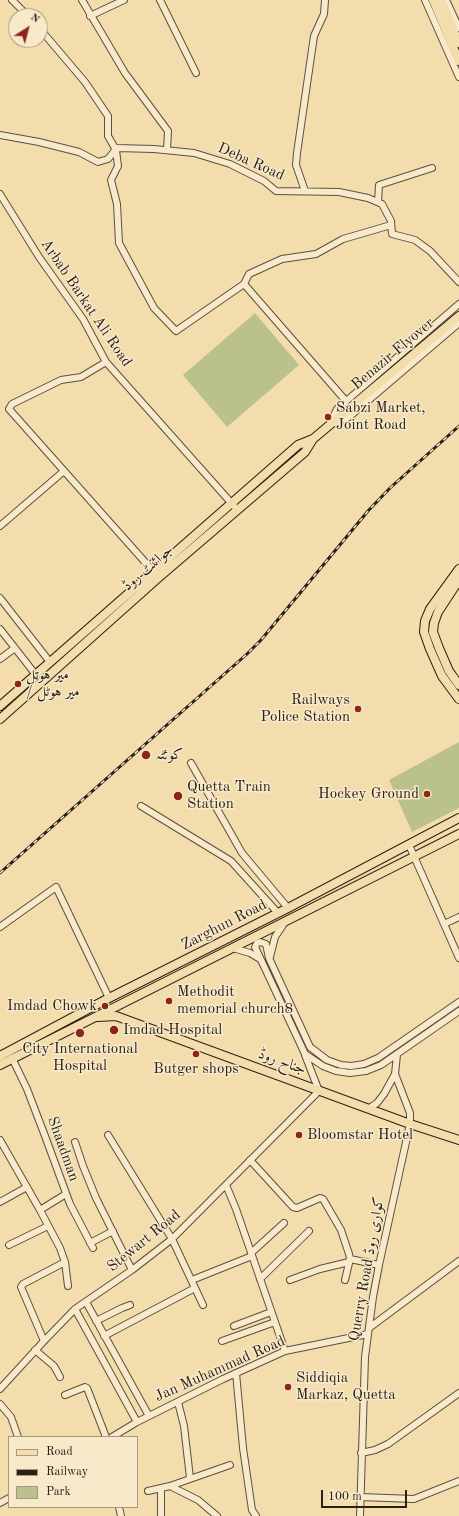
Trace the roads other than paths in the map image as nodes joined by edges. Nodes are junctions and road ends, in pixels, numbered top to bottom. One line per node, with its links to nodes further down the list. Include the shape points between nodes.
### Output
1 (12, 0): 10 (street)
2 (82, 0): 11 (street)
3 (124, 0): 11 (street)
4 (160, 0): 16 (street)
5 (325, 0): 22 (street, via 324,14 314,36 297,153 296,165)
6 (425, 0): 17 (street)
7 (433, 0): 15 (main road)
8 (441, 0): 14 (main road)
9 (446, 0): 12 (street)
10 (20, 8)
11 (90, 16): 20 (street, via 125,73 168,132)
12 (459, 28)
13 (48, 38): 19 (street, via 85,82 108,116 108,136)
14 (459, 42)
15 (459, 61)
16 (196, 73)
17 (459, 77)
18 (0, 135): 19 (street, via 79,152 98,162 108,158)
19 (116, 150): 20 (street, Deba Road); 27 (street, via 118,166 111,180 117,204 119,243 154,308 176,331)
20 (167, 150): 22 (street, Deba Road, via 194,153 230,164 264,181 276,191)
21 (432, 168): 24 (street, via 379,185)
22 (305, 191): 24 (street, Deba Road, via 338,192)
23 (0, 194): 31 (street, Arbab Barkat Ali Road, via 38,257 84,319)
24 (378, 202): 25 (street, via 382,204)
25 (391, 225): 26 (street, via 392,234 415,240 430,251); 27 (street, via 343,239 316,254 282,259 248,274)
26 (459, 282)
27 (244, 284): 32 (street)
28 (459, 304): 32 (street)
29 (459, 316): 33 (main road, Benazir Flyover)
30 (459, 323): 34 (street, via 349,417)
31 (106, 362): 36 (street, via 82,377 61,380 12,404 9,409); 37 (street, Arbab Barkat Ali Road)
32 (346, 401): 34 (street, via 337,409)
33 (344, 413): 34 (main road, جوائنٹ روڈ)
34 (328, 426): 35 (main road, جوائنٹ روڈ)
35 (313, 439): 37 (main road, جوائنٹ روڈ, via 298,445); 38 (main road, جوائنٹ روڈ, via 305,452)
36 (64, 471): 39 (street); 41 (street)
37 (231, 502): 38 (street, Arbab Barkat Ali Road); 41 (main road, جوائنٹ روڈ)
38 (238, 510): 52 (main road, جوائنٹ روڈ)
39 (0, 526)
40 (459, 568): 50 (main road, via 430,608 424,632 442,676)
41 (153, 571): 47 (main road, جوائنٹ روڈ)
42 (459, 580): 49 (main road, via 438,612 433,632 449,671)
43 (0, 598): 47 (street)
44 (0, 629): 45 (street)
45 (15, 648): 46 (street); 48 (street)
46 (0, 659)
47 (50, 662): 48 (main road, جوائنٹ روڈ)
48 (36, 675): 51 (main road, جوائنٹ روڈ)
49 (459, 685)
50 (459, 700)
51 (0, 706)
52 (0, 719)
53 (191, 763): 59 (street, via 242,853)
54 (141, 806): 60 (street, via 231,861)
55 (459, 818): 57 (main road, Zarghun Road)
56 (459, 834): 58 (main road, Zarghun Road)
57 (409, 845): 58 (street); 59 (main road, Zarghun Road)
58 (414, 856): 62 (main road, Zarghun Road); 63 (street)
59 (288, 908): 60 (main road, Zarghun Road)
60 (278, 913): 69 (main road, Zarghun Road)
61 (459, 917): 63 (street)
62 (285, 922): 65 (main road, Zarghun Road); 66 (street, via 275,937)
63 (444, 924): 67 (street)
64 (0, 927): 69 (street, via 56,886)
65 (233, 948): 68 (street); 72 (main road, Zarghun Road)
66 (269, 958): 68 (street, via 266,944 260,942 255,947); 70 (street, via 310,1048 327,1060 341,1065 364,1064 378,1058)
67 (459, 958)
68 (260, 959): 73 (street)
69 (109, 998): 75 (main road, Zarghun Road)
70 (459, 1002)
71 (459, 1011): 74 (street)
72 (95, 1016): 76 (main road, Zarghun Road); 79 (main road, جناح روڈ, via 116,1016)
73 (305, 1054): 74 (street, via 323,1066 350,1073 366,1071); 79 (street)
74 (397, 1055): 78 (street)
75 (0, 1056)
76 (12, 1058): 77 (main road, Zarghun Road); 89 (street, Shaadman)
77 (0, 1065)
78 (395, 1074): 80 (street, via 384,1094); 81 (street, via 410,1113)
79 (319, 1091): 80 (main road, جناح روڈ); 86 (street, Stewart Road)
80 (368, 1109): 81 (main road, جناح روڈ)
81 (410, 1124): 84 (main road, جناح روڈ); 102 (street, Querry Road کواری روڈ)
82 (108, 1135): 96 (street)
83 (0, 1140): 88 (street)
84 (459, 1140)
85 (75, 1142): 94 (street, via 96,1198)
86 (250, 1160): 87 (street, Stewart Road); 99 (street, via 293,1207 297,1208 322,1199 341,1230)
87 (226, 1185): 96 (street, Stewart Road); 98 (street)
88 (27, 1186): 90 (street); 91 (street)
89 (66, 1194): 91 (street); 94 (street, Shaadman, via 91,1245)
90 (0, 1202)
91 (40, 1210): 93 (street)
92 (284, 1223): 98 (street)
93 (48, 1226): 97 (street); 101 (street)
94 (113, 1231): 103 (street)
95 (309, 1231): 104 (street)
96 (172, 1239): 103 (street, Stewart Road); 105 (street)
97 (9, 1245)
98 (251, 1254): 104 (street); 105 (street)
99 (349, 1261): 102 (street); 106 (street, via 320,1268); 107 (street)
100 (459, 1261): 118 (street)
101 (65, 1262): 108 (street); 120 (street, via 21,1287)
102 (378, 1265): 118 (street, Querry Road کواری روڈ)
103 (132, 1270): 110 (street, Stewart Road)
104 (260, 1279): 114 (street)
105 (192, 1280): 109 (street)
106 (290, 1280)
107 (345, 1280)
108 (68, 1286)
109 (195, 1288): 112 (street); 119 (street)
110 (86, 1302): 113 (street, Stewart Road); 115 (street)
111 (130, 1305): 115 (street)
112 (203, 1305)
113 (75, 1310): 120 (street, Stewart Road); 132 (street)
114 (271, 1312): 116 (street); 117 (street)
115 (96, 1321): 119 (street)
116 (275, 1322): 121 (street); 123 (street)
117 (234, 1326)
118 (368, 1331): 123 (street, Jan Muhammad Road); 136 (street, Querry Road کواری روڈ)
119 (104, 1336): 131 (street)
120 (44, 1341): 122 (street, Stewart Road)
121 (222, 1341)
122 (35, 1350): 125 (street, via 54,1366); 126 (street, Stewart Road)
123 (285, 1351): 124 (street, Jan Muhammad Road)
124 (236, 1373): 129 (street, Jan Muhammad Road); 146 (street, via 252,1510)
125 (60, 1377)
126 (0, 1389)
127 (459, 1394): 136 (street, via 388,1444)
128 (65, 1395): 134 (street, via 86,1388)
129 (178, 1402): 131 (street, Jan Muhammad Road); 138 (street, via 184,1426)
130 (0, 1404): 133 (street, via 11,1417)
131 (149, 1416): 132 (street, Jan Muhammad Road)
132 (138, 1422): 135 (street, Jan Muhammad Road)
133 (18, 1436)
134 (106, 1436)
135 (114, 1436)
136 (362, 1453): 143 (street, Querry Road کواری روڈ)
137 (230, 1465): 138 (street)
138 (190, 1478): 140 (street)
139 (459, 1481): 143 (street, via 414,1499)
140 (170, 1486): 141 (street); 145 (street, via 198,1500)
141 (160, 1488): 142 (street); 144 (street)
142 (148, 1491)
143 (360, 1497): 147 (street, Querry Road کواری روڈ)
144 (161, 1516)
145 (217, 1516)
146 (256, 1516)
147 (360, 1516)

